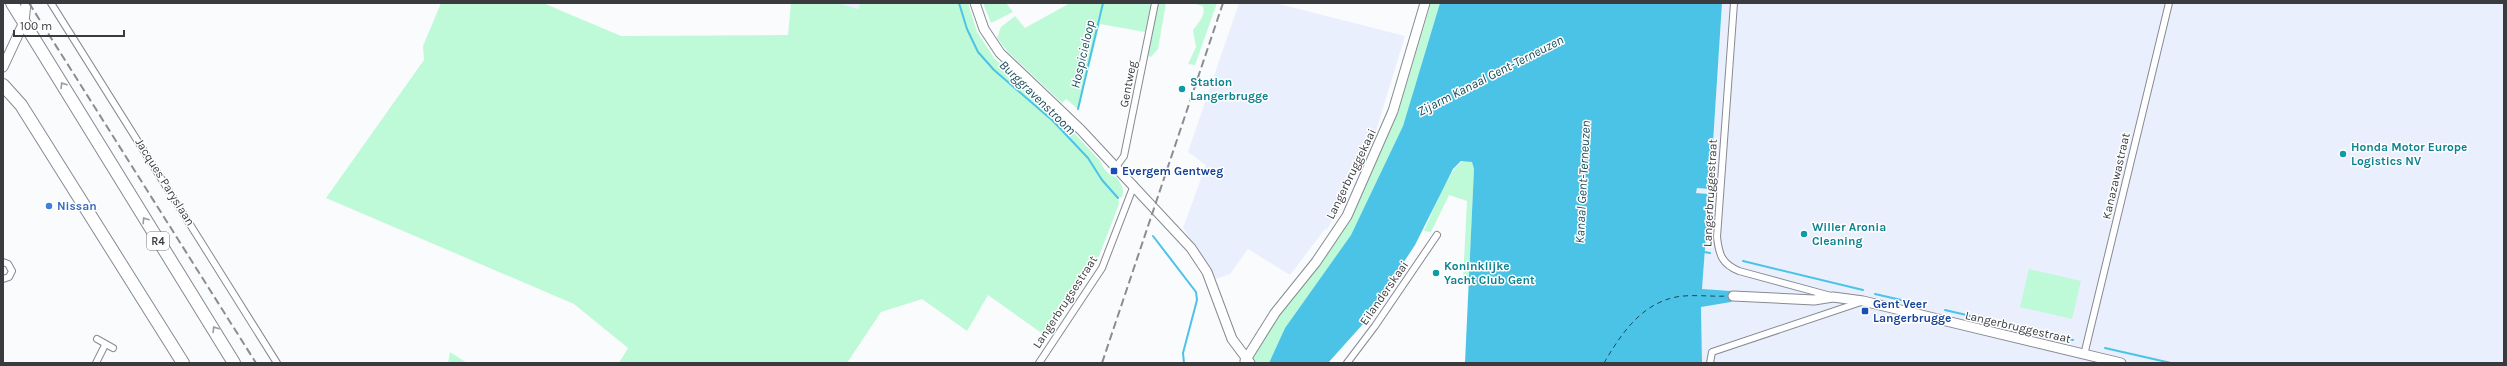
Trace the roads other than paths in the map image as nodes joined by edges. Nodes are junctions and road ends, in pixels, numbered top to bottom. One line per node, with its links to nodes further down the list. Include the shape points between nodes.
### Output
1 (12, 3): 9 (highway, R4)
2 (26, 3): 9 (main road)
3 (51, 3): 28 (street, Jacques Paryslaan)
4 (975, 3): 12 (main road, via 984,29 1000,53)
5 (1155, 3): 12 (street, Gentweg, via 1124,156)
6 (1425, 3): 24 (main road, Langerbruggekaai, via 1393,111 1347,216 1316,262 1275,313)
7 (1734, 3): 18 (street, Langerbruggestraat, via 1717,237 1719,253 1727,266 1739,271)
8 (2169, 3): 23 (street, Kanazawastraat)
9 (24, 22): 10 (main road); 27 (highway, R4, one-way to 9)
10 (3, 67)
11 (3, 85): 26 (highway, via 21,105)
12 (1116, 167): 13 (main road)
13 (1134, 185): 24 (main road, via 1202,262 1232,339); 29 (street, Langerbrugsestraat, via 1102,268)
14 (1437, 235): 30 (street, Eilanderskaai)
15 (3, 262): 16 (street, via 8,264 12,271 9,277)
16 (3, 279)
17 (1733, 296): 18 (main road, via 1814,300)
18 (1833, 297): 19 (main road, Langerbruggestraat)
19 (1863, 301): 23 (main road, Langerbruggestraat); 31 (street, via 1712,352)
20 (97, 339): 21 (street)
21 (104, 345): 22 (street); 25 (street)
22 (113, 348)
23 (2084, 355): 32 (main road, Langerbruggestraat)
24 (1247, 361)
25 (96, 363)
26 (183, 363)
27 (234, 363)
28 (277, 363)
29 (1039, 363)
30 (1347, 363)
31 (1710, 363)
32 (2121, 363)

